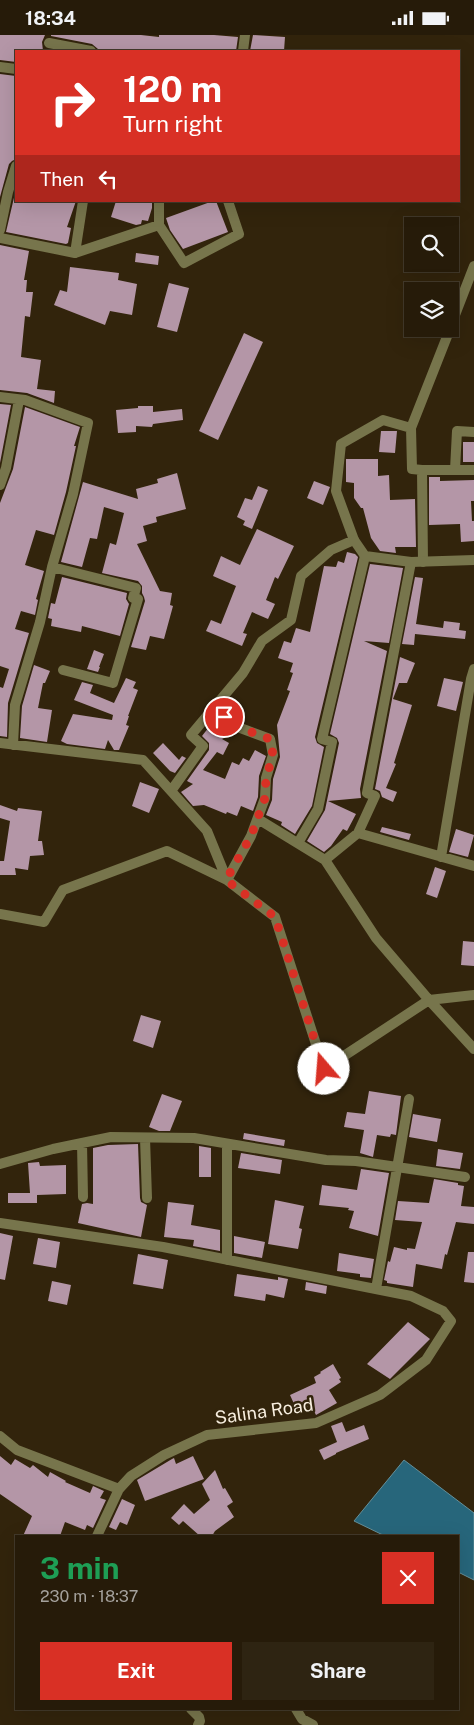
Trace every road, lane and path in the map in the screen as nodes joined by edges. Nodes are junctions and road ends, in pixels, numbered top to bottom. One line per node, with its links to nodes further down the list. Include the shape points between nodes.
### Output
1 (245, 35): 4 (street)
2 (49, 43): 3 (street)
3 (86, 50)
4 (244, 50)
5 (0, 67): 6 (street)
6 (15, 69)
7 (15, 169): 12 (street)
8 (83, 202): 14 (street)
9 (159, 202): 11 (street)
10 (228, 202): 11 (street, via 239,234 184,263)
11 (158, 225): 14 (street)
12 (0, 230)
13 (0, 237): 14 (street)
14 (75, 253)
15 (474, 266): 16 (street)
16 (459, 305)
17 (446, 337): 20 (street)
18 (0, 397): 19 (street)
19 (19, 400): 25 (street); 31 (street, via 88,423)
20 (411, 428): 22 (street, via 412,469); 26 (street, via 383,420 341,444 336,491)
21 (474, 432): 23 (street, via 457,431)
22 (422, 469): 23 (street); 29 (street)
23 (455, 470): 24 (street)
24 (474, 470)
25 (0, 485)
26 (354, 539): 27 (street); 34 (street, via 331,550 301,576 291,620 262,641 243,673)
27 (365, 557): 30 (street); 40 (street, via 322,739 332,742 318,809)
28 (474, 560): 29 (street)
29 (423, 562): 30 (street)
30 (410, 563): 39 (street, via 366,793 375,796)
31 (52, 567): 33 (street, via 136,588 133,598 138,599 113,683); 36 (street, via 40,622 15,705)
32 (474, 669): 41 (street)
33 (63, 670)
34 (214, 707): 37 (street, via 191,735 203,745); 38 (street, via 235,726 270,739 273,755)
35 (0, 743): 36 (street)
36 (14, 745): 37 (street, via 143,760)
37 (171, 791): 44 (street, via 207,831)
38 (258, 819): 40 (street); 44 (street)
39 (358, 833): 41 (street); 42 (street)
40 (298, 843): 42 (street)
41 (440, 857): 43 (street)
42 (325, 860): 47 (street, via 376,938)
43 (474, 866)
44 (226, 880): 45 (street, via 168,851 63,889 44,922); 47 (street, via 275,917 324,1069)
45 (0, 913)
46 (474, 995): 47 (street)
47 (428, 1000): 48 (street)
48 (474, 1049)
49 (409, 1099): 54 (street)
50 (145, 1138): 51 (street, via 111,1137); 52 (street, via 194,1138); 57 (street)
51 (82, 1143): 53 (street); 56 (street)
52 (227, 1144): 54 (street); 59 (street)
53 (0, 1164)
54 (397, 1168): 55 (street); 60 (street)
55 (465, 1177)
56 (83, 1197)
57 (147, 1198)
58 (0, 1223): 59 (street, via 163,1247)
59 (226, 1260): 60 (street)
60 (376, 1289): 62 (street, Salina Road, via 411,1296 443,1311 451,1321 426,1360 380,1395 316,1423 207,1435 164,1455 131,1476)
61 (0, 1436): 62 (street, via 17,1450)
62 (119, 1489): 63 (street, Salina Road)
63 (97, 1535)
64 (192, 1710): 67 (street, via 199,1717)
65 (296, 1710): 66 (street)
66 (301, 1722): 68 (street)
67 (198, 1725)
68 (313, 1725)

